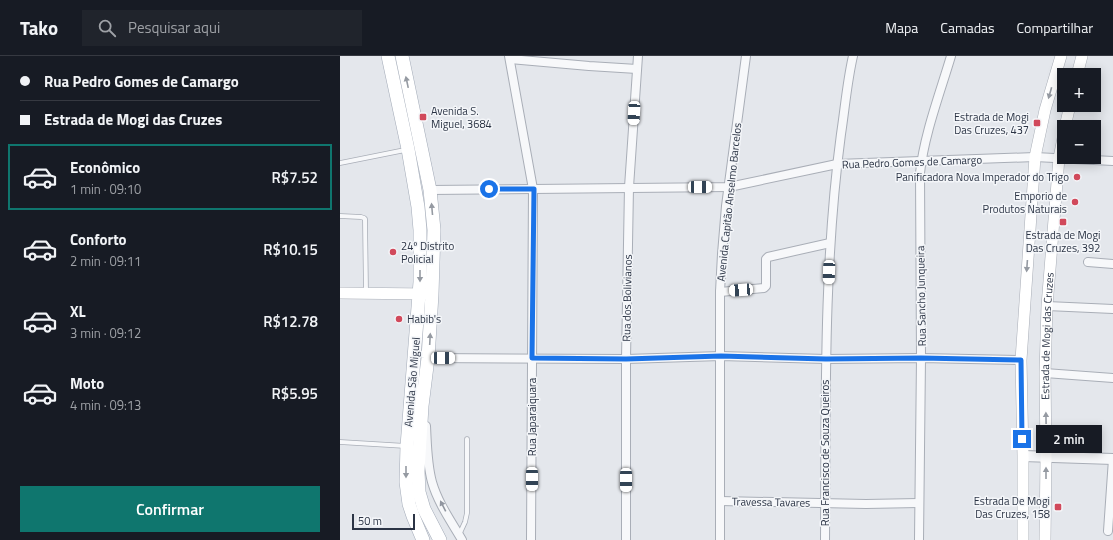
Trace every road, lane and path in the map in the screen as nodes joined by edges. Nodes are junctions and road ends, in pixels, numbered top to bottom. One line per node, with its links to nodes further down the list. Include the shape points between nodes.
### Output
1 (388, 56): 12 (main road, Avenida São Miguel)
2 (402, 56): 24 (main road, Avenida São Miguel, one-way to 2)
3 (638, 56): 11 (street, Rua dos Bolivianos)
4 (746, 56): 21 (street, Avenida Capitão Anselmo Barcelos)
5 (853, 56): 19 (street, Rua Francisco de Souza Queiros)
6 (951, 56): 17 (street, Rua Sancho Junqueira)
7 (1061, 56): 13 (main road, one-way to 13, via 1045,110)
8 (1082, 56): 10 (main road)
9 (509, 57): 11 (street); 23 (street, Rua Japaraiquara)
10 (1079, 68)
11 (637, 69): 22 (street, Rua dos Bolivianos)
12 (408, 149): 18 (lane); 32 (main road, Avenida São Miguel, one-way to 32, via 418,207)
13 (1035, 157): 14 (street, Rua Pedro Gomes de Camargo); 17 (street, Rua Pedro Gomes de Camargo); 41 (main road, one-way to 41)
14 (1057, 158)
15 (1101, 160): 16 (street, Rua Pedro Gomes de Camargo)
16 (1113, 161)
17 (921, 162): 19 (street, Rua Pedro Gomes de Camargo); 38 (street, Rua Sancho Junqueira)
18 (340, 163)
19 (837, 164): 21 (street, Rua Pedro Gomes de Camargo); 26 (street, Rua Francisco de Souza Queiros)
20 (1059, 164): 33 (main road, Estrada de Mogi das Cruzes)
21 (729, 186): 22 (street, Rua Pedro Gomes de Camargo); 29 (street, Avenida Capitão Anselmo Barcelos)
22 (629, 187): 23 (street, Rua Pedro Gomes de Camargo); 39 (street, Rua dos Bolivianos)
23 (534, 189): 24 (street, Rua Pedro Gomes de Camargo); 37 (street, Rua Japaraiquara)
24 (430, 190): 32 (main road, Avenida São Miguel, one-way to 24, via 434,230)
25 (340, 216): 31 (lane, via 365,219)
26 (830, 243): 29 (street, via 768,257 764,288); 40 (street, Rua Francisco de Souza Queiros)
27 (1088, 262): 28 (street)
28 (1113, 264)
29 (720, 292): 35 (street, Avenida Capitão Anselmo Barcelos)
30 (340, 293): 31 (main road)
31 (366, 293): 32 (main road)
32 (426, 294): 36 (main road, Avenida São Miguel, one-way to 32); 47 (main road, Avenida São Miguel)
33 (1047, 306): 34 (street); 42 (main road, Estrada de Mogi das Cruzes)
34 (1113, 309)
35 (721, 356): 39 (street); 40 (street); 51 (street, Avenida Capitão Anselmo Barcelos)
36 (428, 358): 37 (street); 44 (main road, Avenida São Miguel)
37 (532, 358): 39 (street); 58 (street, Rua Japaraiquara)
38 (921, 358): 40 (street); 41 (street); 53 (street, Rua Sancho Junqueira)
39 (626, 359): 59 (street, Rua dos Bolivianos)
40 (826, 359): 52 (street, Rua Francisco de Souza Queiros)
41 (1021, 360): 48 (main road)
42 (1045, 373): 43 (street); 49 (main road, Estrada de Mogi das Cruzes, one-way to 42)
43 (1113, 378)
44 (422, 406): 55 (street, Avenida São Miguel, one-way to 44, via 432,482); 57 (main road, Avenida São Miguel, via 419,492 424,509)
45 (467, 439): 55 (lane, via 467,513)
46 (340, 442): 47 (lane)
47 (406, 446): 56 (main road, Avenida São Miguel, one-way to 56, via 408,498)
48 (1023, 456): 49 (street); 63 (main road)
49 (1046, 457): 50 (street); 64 (main road, Estrada de Mogi das Cruzes, one-way to 49)
50 (1113, 459): 54 (street)
51 (720, 501): 52 (street, Travessa Tavares); 60 (street, Avenida Capitão Anselmo Barcelos)
52 (825, 503): 53 (street, Travessa Tavares); 61 (street, Rua Francisco de Souza Queiros)
53 (919, 503): 62 (street, Rua Sancho Junqueira)
54 (1108, 531)
55 (460, 538)
56 (423, 540)
57 (440, 540)
58 (532, 540)
59 (626, 540)
60 (720, 540)
61 (825, 540)
62 (919, 540)
63 (1022, 540)
64 (1045, 540)

